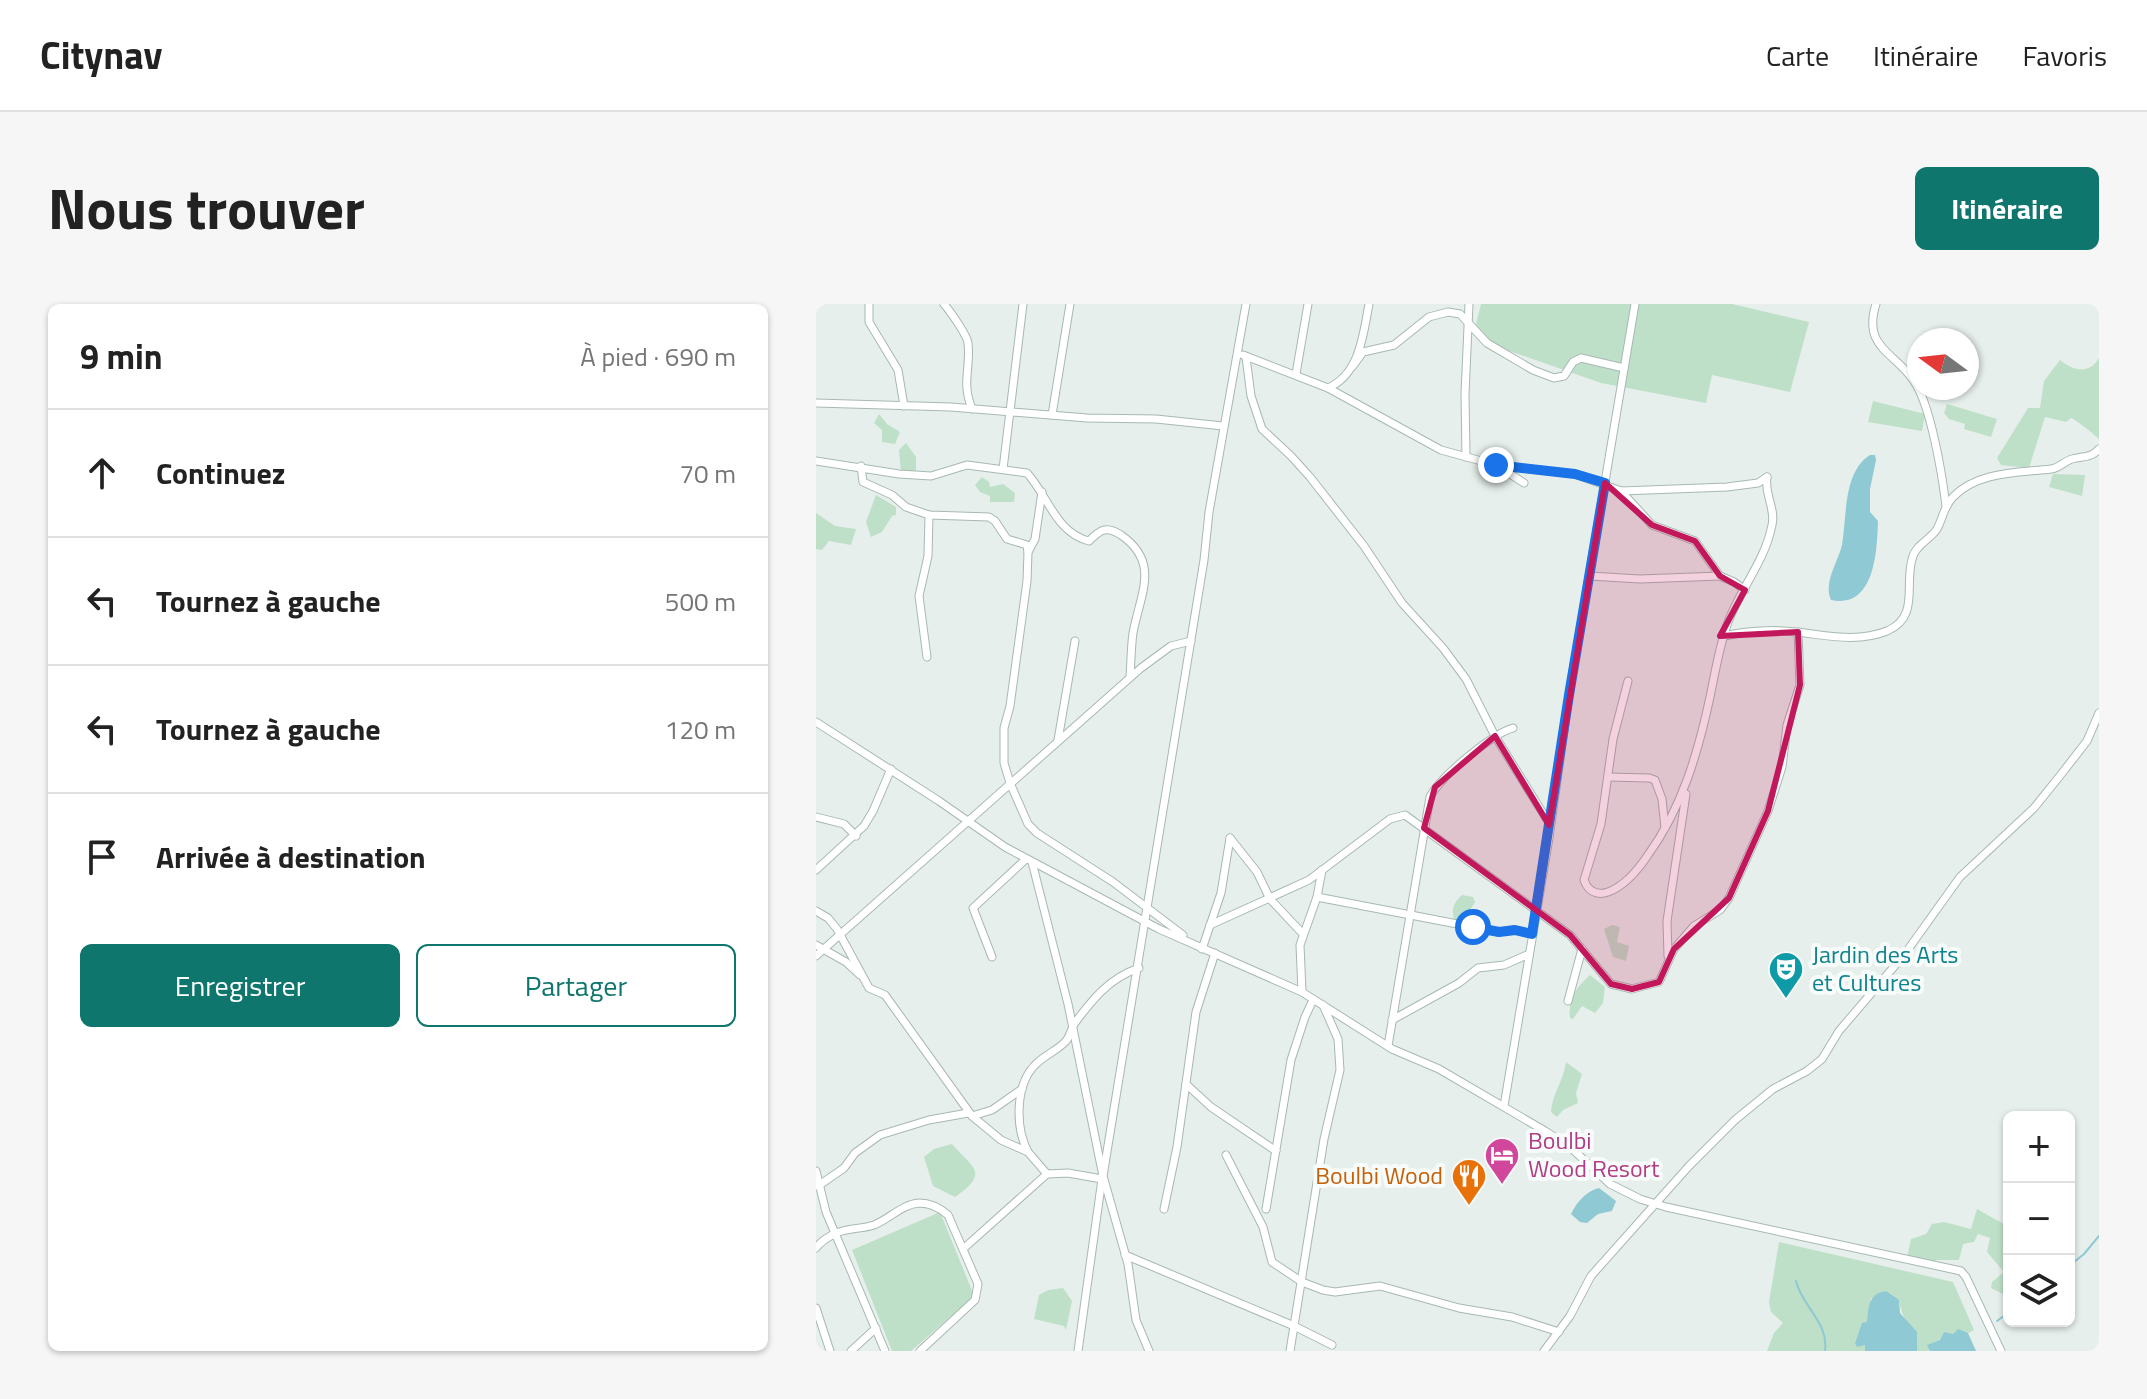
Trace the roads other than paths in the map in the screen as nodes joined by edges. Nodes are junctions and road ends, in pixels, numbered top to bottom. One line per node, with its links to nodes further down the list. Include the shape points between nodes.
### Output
1 (869, 304): 19 (street, via 869,322 898,370)
2 (944, 304): 20 (street, via 968,344 965,384)
3 (1023, 304): 21 (street)
4 (1070, 304): 22 (street)
5 (1246, 304): 12 (street)
6 (1308, 304): 16 (street)
7 (1369, 304): 14 (street)
8 (1469, 304): 11 (street)
9 (1635, 304): 15 (street)
10 (1876, 304): 34 (street, via 1874,334 1914,381 1927,407)
11 (1468, 323): 14 (street, via 1460,314 1439,312 1394,345 1363,352); 15 (street, via 1487,343 1554,378 1564,376 1581,358); 25 (street)
12 (1239, 349): 13 (street); 23 (street)
13 (1246, 357): 16 (street); 50 (street, via 1262,429 1310,477 1402,603 1443,648 1466,679)
14 (1353, 366): 17 (street, via 1341,382)
15 (1624, 368): 31 (street)
16 (1296, 374): 17 (street)
17 (1328, 388): 25 (street, via 1421,441)
18 (816, 403): 19 (street)
19 (904, 406): 20 (street)
20 (972, 409): 21 (street)
21 (1009, 412): 22 (street); 29 (street)
22 (1052, 415): 23 (street)
23 (1223, 426): 43 (street)
24 (2099, 449): 34 (street, via 2053,469 2020,470 1976,482)
25 (1466, 457): 27 (street)
26 (816, 461): 28 (street)
27 (1496, 465): 30 (street); 31 (street)
28 (861, 466): 29 (street, via 931,476 967,465); 35 (street, via 863,482)
29 (1003, 469): 33 (street, via 1027,473)
30 (1524, 483)
31 (1605, 483): 32 (street); 37 (street)
32 (1621, 491): 38 (street, via 1652,525 1695,541); 39 (street, via 1737,486 1767,477 1773,524)
33 (1042, 492): 36 (street); 45 (street, via 1060,524 1080,538 1089,541 1108,529 1140,553 1145,582)
34 (1946, 506): 40 (street, via 1936,531 1914,553 1908,609 1897,626 1853,637)
35 (929, 515): 36 (street, via 989,517 1007,539 1027,545); 44 (street, via 928,556 919,596)
36 (1028, 552): 55 (street, via 1004,728)
37 (1590, 576): 38 (street); 58 (street)
38 (1720, 576): 39 (street)
39 (1745, 590): 41 (street)
40 (1798, 632): 41 (street); 84 (street, via 1800,685 1768,811 1729,898 1694,926)
41 (1724, 636): 54 (street)
42 (1075, 641): 51 (street)
43 (1191, 641): 45 (street, via 1171,646); 67 (street)
44 (927, 657)
45 (1130, 677): 51 (street)
46 (1628, 681): 53 (street)
47 (2099, 713): 105 (street, via 2087,741 2051,787 1960,877 1822,1059 1735,1120)
48 (816, 722): 52 (street)
49 (1513, 728): 50 (street)
50 (1495, 736): 58 (street); 59 (street, via 1435,787)
51 (1058, 740): 55 (street)
52 (891, 769): 57 (street); 61 (street)
53 (1608, 777): 60 (street, via 1655,780); 60 (street, via 1584,880 1592,891 1604,893 1623,884)
54 (1688, 781): 60 (street); 84 (street, via 1667,921)
55 (1010, 783): 57 (street); 67 (street, via 1037,833)
56 (816, 817): 61 (street, via 844,824)
57 (967, 821): 62 (street); 73 (street)
58 (1549, 823): 69 (street)
59 (1424, 828): 63 (street, via 1405,815 1390,819); 69 (street); 70 (street)
60 (1665, 828)
61 (856, 836): 64 (street)
62 (1029, 860): 71 (street); 83 (street, via 973,908); 92 (street)
63 (1322, 869): 65 (street); 66 (street)
64 (816, 870)
65 (1317, 897): 70 (street); 74 (street)
66 (1270, 899): 72 (street); 72 (street, via 1230,838); 74 (street)
67 (1148, 909): 71 (street); 76 (street)
68 (816, 911): 73 (street)
69 (1536, 912): 75 (street); 79 (street)
70 (1410, 914): 75 (street); 91 (street)
71 (1146, 922): 76 (street); 85 (street)
72 (1210, 925): 78 (street)
73 (840, 934): 77 (street); 86 (street)
74 (1303, 934): 87 (street)
75 (1532, 934): 81 (street)
76 (1187, 939): 78 (street)
77 (820, 947): 82 (street); 86 (street)
78 (1202, 949): 80 (street)
79 (1582, 949): 84 (street, via 1604,979 1632,989 1659,982); 89 (street)
80 (1215, 953): 87 (street); 94 (street, via 1200,995)
81 (1529, 954): 91 (street, via 1478,968); 96 (street)
82 (816, 956)
83 (992, 957)
84 (1669, 958)
85 (1139, 968): 92 (street, via 1097,994); 103 (street)
86 (865, 980): 97 (street, via 885,995)
87 (1302, 992): 88 (street)
88 (1313, 1000): 90 (street); 98 (street, via 1291,1060)
89 (1568, 1001)
90 (1323, 1005): 93 (street); 112 (street, via 1338,1039 1340,1070)
91 (1392, 1020): 93 (street)
92 (1072, 1028): 95 (street, via 1065,1042 1033,1066); 103 (street)
93 (1388, 1046): 96 (street)
94 (1186, 1084): 98 (street); 106 (street)
95 (1022, 1089): 97 (street, via 992,1110); 99 (street, via 1020,1112)
96 (1504, 1106): 105 (street, via 1570,1147 1610,1184)
97 (970, 1114): 99 (street, via 1001,1140); 104 (street, via 880,1135)
98 (1276, 1151): 107 (street)
99 (1028, 1152): 102 (street)
100 (1226, 1155): 112 (street, via 1263,1227 1272,1262)
101 (816, 1171): 104 (street)
102 (1047, 1174): 103 (street); 110 (street)
103 (1102, 1178): 111 (street); 122 (street)
104 (818, 1186): 108 (street)
105 (1655, 1205): 116 (street, via 1591,1276); 126 (street, via 1961,1271)
106 (1164, 1209)
107 (1266, 1209)
108 (835, 1234): 109 (street); 110 (street, via 872,1226 906,1205 923,1203 948,1215); 115 (street)
109 (816, 1248)
110 (963, 1249): 121 (street, via 978,1293)
111 (1125, 1255): 114 (street); 123 (street, via 1136,1320)
112 (1302, 1282): 114 (street); 116 (street, via 1335,1292 1380,1286)
113 (817, 1315): 118 (street)
114 (1294, 1326): 117 (street); 124 (street)
115 (876, 1328): 119 (street); 120 (street)
116 (1559, 1332): 125 (street)
117 (1332, 1345)
118 (830, 1351)
119 (851, 1351)
120 (885, 1351)
121 (920, 1351)
122 (1078, 1351)
123 (1149, 1351)
124 (1290, 1351)
125 (1544, 1351)
126 (2001, 1351)

